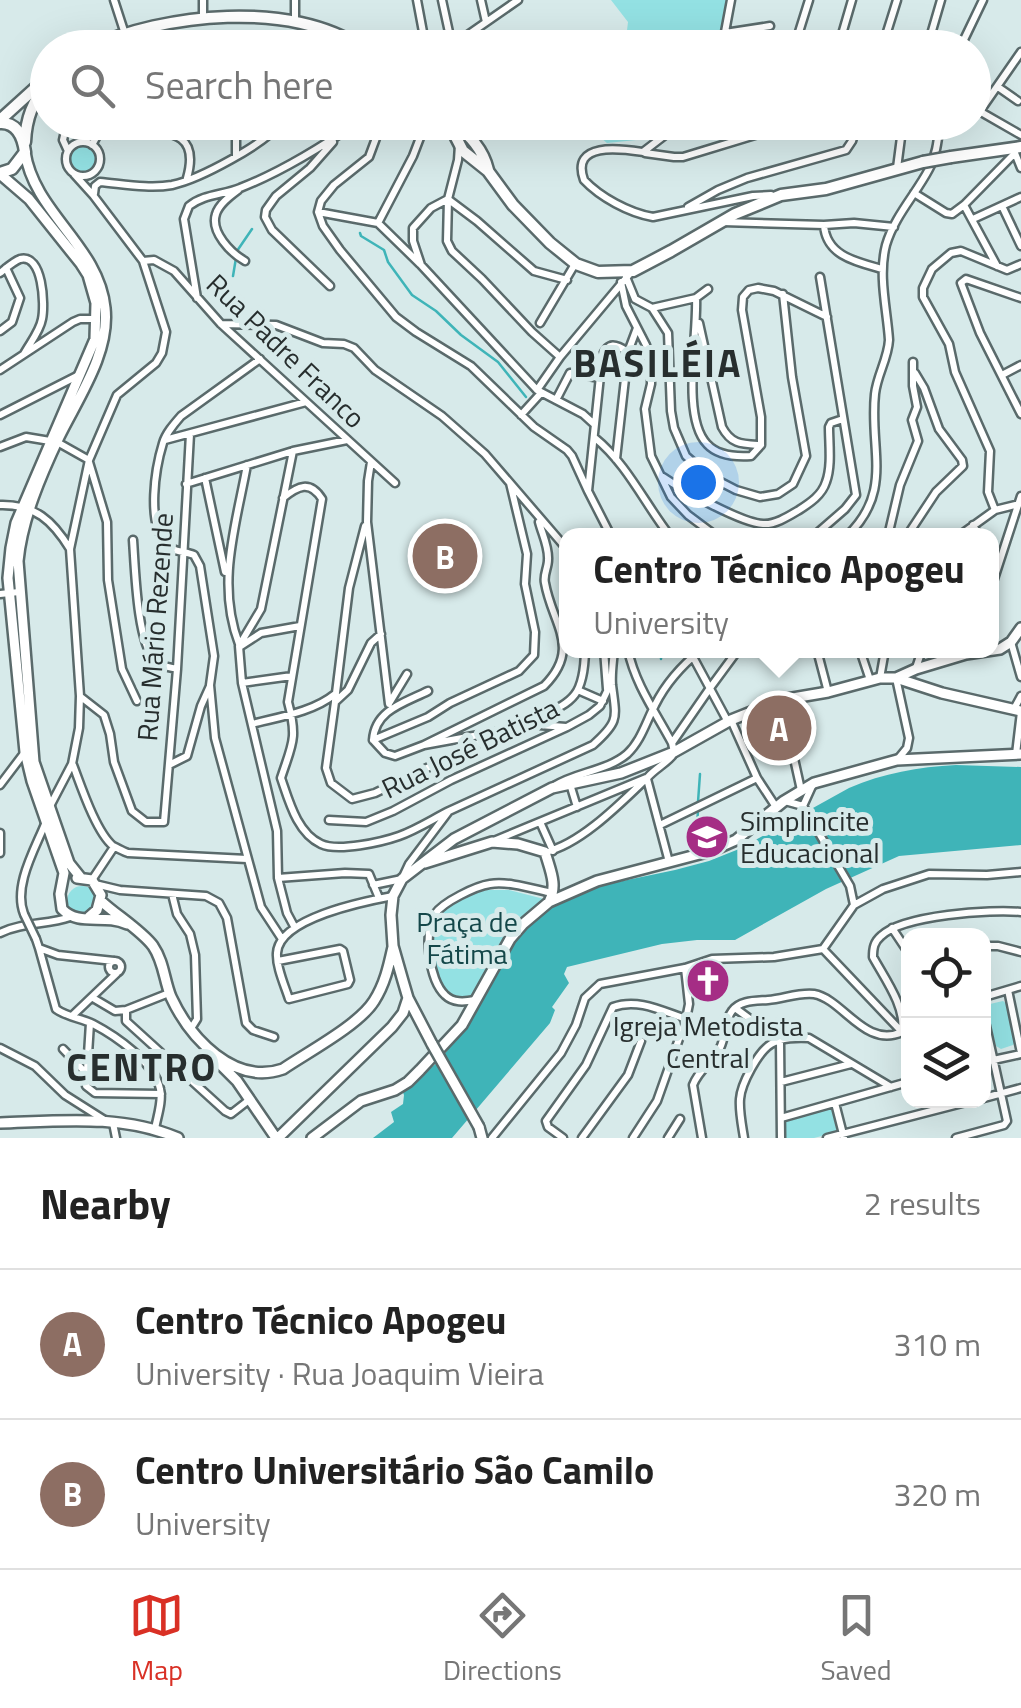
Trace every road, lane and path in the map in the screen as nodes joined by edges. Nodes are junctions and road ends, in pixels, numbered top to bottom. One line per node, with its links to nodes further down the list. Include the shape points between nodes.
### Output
1 (114, 0): 18 (street)
2 (203, 0): 14 (street)
3 (295, 0): 15 (street)
4 (417, 0): 21 (street)
5 (442, 0): 22 (street)
6 (481, 0): 16 (street)
7 (518, 0): 16 (street)
8 (731, 0): 24 (street)
9 (809, 0): 26 (street)
10 (852, 0): 27 (street)
11 (897, 0): 28 (street)
12 (941, 0): 29 (street)
13 (983, 0): 30 (street)
14 (203, 18): 15 (highway); 19 (highway)
15 (294, 19): 20 (highway)
16 (486, 22): 23 (street)
17 (770, 26): 25 (street)
18 (129, 30)
19 (137, 30)
20 (334, 30)
21 (423, 30)
22 (447, 30)
23 (474, 30)
24 (726, 30)
25 (744, 30)
26 (800, 30)
27 (843, 30)
28 (888, 30)
29 (932, 30)
30 (969, 30)
31 (1021, 52): 32 (street)
32 (998, 87): 33 (street); 35 (street)
33 (991, 94)
34 (30, 95): 38 (highway)
35 (1018, 101)
36 (30, 111): 60 (highway)
37 (991, 117): 39 (street)
38 (0, 121): 60 (highway, via 16,128)
39 (1021, 135)
40 (63, 140): 61 (street)
41 (95, 140): 58 (street)
42 (182, 140): 70 (street, via 192,156)
43 (236, 140): 63 (street)
44 (262, 140): 63 (street)
45 (331, 140): 72 (street)
46 (334, 140): 99 (street, via 266,210 272,230)
47 (375, 140): 81 (street, via 369,157 328,191)
48 (419, 140): 83 (street)
49 (458, 140): 57 (highway)
50 (472, 140): 56 (highway)
51 (659, 140): 62 (street)
52 (739, 140): 62 (street, via 684,157)
53 (852, 140): 80 (street, via 846,150 747,178)
54 (901, 140): 65 (street)
55 (938, 140): 73 (street)
56 (474, 142): 57 (street); 64 (street); 67 (highway)
57 (459, 144): 64 (highway)
58 (92, 145): 61 (street); 69 (street, via 100,155 98,168)
59 (1016, 149): 65 (highway, bridge); 66 (street); 78 (street)
60 (25, 150): 68 (highway); 136 (main road, via 40,196 94,270 105,304 100,350)
61 (68, 151): 69 (street, via 66,163)
62 (644, 152): 80 (street, via 596,151 581,173 590,187 643,215)
63 (236, 156): 70 (street)
64 (464, 158): 67 (highway); 77 (street)
65 (897, 168): 75 (highway)
66 (1021, 168)
67 (488, 172): 90 (highway, via 528,222)
68 (0, 174): 108 (main road, via 81,264)
69 (78, 175): 71 (street); 74 (street)
70 (186, 180): 71 (street, via 167,186)
71 (100, 182): 74 (street)
72 (239, 189): 88 (street, via 221,205 215,222 228,248); 104 (street, via 196,201 185,212)
73 (914, 193): 78 (street, via 949,214); 86 (street)
74 (94, 195): 89 (street)
75 (781, 196): 80 (street); 84 (highway)
76 (1021, 196): 79 (street)
77 (448, 200): 92 (street, via 412,228); 98 (street, via 534,270); 115 (street, via 452,252)
78 (964, 205): 82 (street)
79 (1002, 206): 82 (street); 87 (street)
80 (682, 210)
81 (318, 212): 83 (street); 129 (street, via 340,250 396,316 471,366)
82 (973, 219): 93 (street)
83 (378, 222): 92 (street)
84 (722, 222): 85 (street); 96 (highway)
85 (824, 225): 86 (street); 94 (street, via 826,240 838,252)
86 (894, 227): 94 (street)
87 (1021, 246)
88 (245, 260)
89 (144, 261): 104 (street, Rua Padre Franco, via 174,271); 140 (street, via 165,344 156,363 117,395)
90 (576, 264): 96 (highway); 98 (street)
91 (1021, 264): 93 (street)
92 (420, 265): 124 (street)
93 (998, 267): 154 (street, via 951,253 923,288 990,451 988,492)
94 (882, 269): 162 (street, via 890,340 876,388 876,477 870,508)
95 (3, 270): 112 (street, via 20,298 12,322); 114 (street, via 20,259 38,272 42,324)
96 (627, 276): 105 (street, via 635,299); 111 (street, via 624,298); 115 (street)
97 (820, 277): 107 (street)
98 (567, 280): 109 (street)
99 (330, 286)
100 (708, 289): 102 (street)
101 (783, 294): 105 (street, via 806,456 793,484 760,497 708,476 679,442 668,333); 107 (street); 137 (street, via 758,288 742,302)
102 (696, 298): 105 (street); 106 (street)
103 (1021, 298): 122 (street, via 978,282 961,283)
104 (197, 299): 110 (street, Rua Padre Franco)
105 (652, 308)
106 (696, 315): 137 (street, via 722,427 731,441); 137 (street, via 693,400 699,430 708,446 734,457 751,456)
107 (827, 317): 130 (street)
108 (97, 318): 114 (street, via 73,322); 121 (main road)
109 (540, 323)
110 (221, 324): 116 (street, Rua Padre Franco); 146 (street, via 268,324 354,348 442,416)
111 (637, 328): 113 (street); 144 (street, via 652,362 648,448)
112 (0, 331)
113 (628, 352): 123 (street, via 608,347); 141 (street)
114 (24, 354): 119 (street)
115 (560, 357): 124 (street)
116 (260, 359): 126 (street, Rua Padre Franco); 134 (street, via 181,416)
117 (914, 362): 120 (street)
118 (1021, 366): 122 (street)
119 (0, 370)
120 (915, 372): 163 (street, via 912,420 918,441); 164 (street, via 939,429 963,463)
121 (80, 374): 127 (street); 136 (main road)
122 (1002, 375): 128 (street)
123 (600, 378): 125 (street, via 570,373); 131 (street)
124 (539, 391): 125 (street); 129 (street)
125 (556, 400): 131 (street)
126 (306, 402): 132 (street); 135 (street, Rua Padre Franco)
127 (0, 414)
128 (1021, 414)
129 (521, 415): 149 (street, via 567,450)
130 (843, 419): 144 (street, via 829,427 828,479 821,492 767,525); 161 (street, via 856,495)
131 (594, 424): 133 (street)
132 (190, 434): 134 (street); 148 (street, Rua Mário Rezende)
133 (594, 437): 141 (street); 149 (street)
134 (164, 440): 170 (street, via 155,514 164,543)
135 (346, 440): 139 (street); 142 (street, Rua Padre Franco)
136 (53, 442): 138 (street, via 26,438); 140 (street); 153 (main road)
137 (760, 445)
138 (0, 446)
139 (293, 451): 143 (street); 150 (street)
140 (88, 460): 169 (street); 213 (street, via 107,522 122,669)
141 (616, 460): 159 (street)
142 (371, 462): 147 (street, Rua Padre Franco); 156 (street)
143 (247, 464): 145 (street); 172 (street)
144 (662, 476): 160 (street, via 671,497)
145 (205, 478): 148 (street); 172 (street)
146 (509, 482): 155 (street); 225 (street, via 527,554 534,655 519,671)
147 (394, 483)
148 (186, 484): 170 (street, Rua Mário Rezende)
149 (588, 490): 158 (street)
150 (283, 498): 175 (street, via 307,486 322,499); 179 (street, via 260,609)
151 (1020, 501): 154 (street); 171 (street)
152 (0, 506): 153 (street)
153 (26, 509): 169 (street, via 59,530); 173 (main road)
154 (995, 510): 157 (street)
155 (536, 516): 168 (street); 174 (street, via 548,554 544,582)
156 (367, 522): 177 (street); 209 (street, via 348,588)
157 (974, 525): 165 (street); 166 (street)
158 (607, 528)
159 (664, 528)
160 (706, 528)
161 (823, 528)
162 (855, 528)
163 (890, 528)
164 (913, 528)
165 (970, 528)
166 (975, 528)
167 (133, 540): 194 (street, via 143,638 156,663)
168 (559, 541)
169 (70, 550): 210 (street)
170 (184, 551): 194 (street, Rua Mário Rezende); 203 (street, via 194,555 204,580 214,656)
171 (999, 565)
172 (226, 578): 179 (street)
173 (10, 593): 228 (main road); 243 (main road, via 32,747)
174 (559, 625)
175 (300, 626): 179 (street, via 261,633); 197 (street)
176 (1021, 628): 178 (main road)
177 (380, 634): 209 (street, via 348,690); 215 (street)
178 (1010, 642): 180 (main road); 199 (street)
179 (239, 646): 202 (street)
180 (999, 649)
181 (562, 658): 226 (street, via 544,686)
182 (585, 658): 206 (street)
183 (605, 658): 207 (street)
184 (613, 658): 201 (street)
185 (630, 658): 216 (street)
186 (692, 658): 216 (street)
187 (694, 658): 204 (street)
188 (732, 658): 204 (street)
189 (819, 658): 208 (street)
190 (864, 658): 200 (street)
191 (882, 658): 200 (street)
192 (919, 658): 195 (street)
193 (949, 658): 195 (main road)
194 (177, 669): 232 (street, Rua Mário Rezende)
195 (916, 669): 198 (main road)
196 (408, 674): 215 (street)
197 (292, 676): 202 (street); 218 (street)
198 (896, 678): 200 (main road); 217 (main road); 230 (street, via 909,738)
199 (1021, 678)
200 (875, 679): 208 (main road)
201 (611, 682): 207 (street); 244 (street, via 616,718 593,745)
202 (242, 684): 221 (street)
203 (210, 685): 232 (street, via 187,756); 254 (street, via 215,738)
204 (710, 688): 220 (street); 227 (street)
205 (428, 691): 219 (street)
206 (580, 691): 214 (street); 222 (street)
207 (608, 691): 214 (street)
208 (828, 692): 212 (main road)
209 (336, 693): 218 (street); 224 (street, via 326,768 331,783 352,799)
210 (80, 696): 231 (street); 232 (street, Rua Mário Rezende, via 104,715 132,811 146,822 164,822)
211 (1021, 696): 217 (street)
212 (781, 700): 220 (main road); 239 (street)
213 (136, 701)
214 (603, 702): 223 (street, Rua José Batista)
215 (389, 704): 219 (street)
216 (653, 708): 227 (street); 238 (street, via 624,756)
217 (1019, 711): 229 (street)
218 (291, 714): 221 (street); 244 (street, via 292,750 281,778 297,820 323,845 400,836)
219 (382, 715): 225 (street)
220 (730, 721): 227 (main road); 234 (street)
221 (252, 724): 259 (street, via 277,830)
222 (526, 724): 223 (street); 224 (street)
223 (567, 727): 245 (street, Rua José Batista, via 366,822)
224 (506, 730): 226 (street)
225 (373, 740): 226 (street, via 394,756)
226 (424, 745)
227 (673, 747): 233 (street, via 670,760); 236 (main road, via 622,773)
228 (24, 752): 237 (street); 246 (main road)
229 (1019, 754): 230 (main road)
230 (897, 760): 235 (main road)
231 (72, 764): 243 (street); 251 (street)
232 (169, 765)
233 (647, 778): 241 (street); 248 (street); 252 (street, via 584,832)
234 (758, 778): 240 (street); 248 (street)
235 (814, 783): 239 (main road); 242 (street)
236 (570, 784): 238 (main road); 241 (street)
237 (0, 785)
238 (552, 788): 256 (main road, via 454,839)
239 (801, 790): 240 (main road)
240 (780, 804): 242 (street); 255 (main road, via 736,840)
241 (576, 807): 247 (street)
242 (804, 807): 263 (street)
243 (49, 808): 258 (main road)
244 (449, 811): 260 (street)
245 (328, 820)
246 (46, 822): 264 (main road, via 64,874); 286 (street, bridge, via 24,878 21,906)
247 (540, 822): 250 (street); 252 (street)
248 (660, 825): 255 (street)
249 (0, 833): 253 (street)
250 (492, 842): 252 (main road); 256 (main road)
251 (114, 846): 254 (street, via 128,853); 261 (street)
252 (549, 852): 270 (main road)
253 (0, 853)
254 (247, 859): 282 (street, via 261,907)
255 (669, 862): 270 (main road)
256 (418, 866): 260 (main road)
257 (1021, 872): 271 (street, via 929,874)
258 (80, 878): 261 (main road); 264 (main road)
259 (278, 878): 262 (street, via 369,874); 279 (street)
260 (402, 879): 262 (street); 267 (main road)
261 (94, 882): 265 (street); 268 (main road)
262 (373, 885): 269 (street)
263 (850, 885): 271 (street); 272 (street)
264 (62, 889): 273 (main road)
265 (120, 890): 266 (street); 268 (street)
266 (172, 894): 308 (street, via 195,954); 309 (street, via 219,903 246,1023)
267 (394, 896): 269 (street); 284 (main road)
268 (101, 898): 276 (main road); 278 (main road)
269 (378, 898): 279 (street)
270 (552, 898): 297 (main road, via 510,938); 297 (street, via 487,884 436,913 428,942 438,985 448,998)
271 (866, 898): 272 (street)
272 (854, 905): 287 (street)
273 (62, 906): 275 (main road); 277 (street)
274 (1021, 912): 280 (street, via 964,913)
275 (70, 916): 276 (main road); 277 (street)
276 (87, 918): 278 (main road)
277 (48, 921): 281 (street)
278 (128, 924): 293 (main road, via 156,950)
279 (295, 928): 282 (street)
280 (892, 928): 283 (street); 302 (street, via 878,938 873,957)
281 (0, 933)
282 (282, 939): 289 (street)
283 (901, 942)
284 (392, 946): 296 (main road); 308 (main road, via 374,1001 362,1016 283,1068 259,1074 237,1068)
285 (991, 946): 288 (street)
286 (39, 948): 295 (street, via 114,961 109,970 118,973); 300 (street, via 56,1008)
287 (823, 950): 290 (street, via 712,959); 306 (street)
288 (1020, 950)
289 (278, 961): 289 (street, via 343,951 350,980 289,999)
290 (685, 968): 301 (street); 340 (street, via 614,980 591,991 561,1053)
291 (1021, 986): 292 (street)
292 (1008, 990): 294 (street); 304 (street)
293 (169, 993): 299 (street); 308 (main road)
294 (991, 994)
295 (93, 998): 299 (street, via 114,1011); 300 (street)
296 (408, 998): 337 (main road, via 400,1019); 339 (main road, bridge)
297 (474, 1000): 338 (main road, via 457,1031 408,1082 361,1101)
298 (735, 1008): 307 (street, via 812,994 858,1025 891,1037); 311 (street); 345 (street, via 722,1046 693,1085)
299 (126, 1010): 326 (street, via 126,1021 224,1111 232,1114)
300 (72, 1016): 305 (street)
301 (686, 1018): 341 (street, via 641,1004 613,1007 586,1065 546,1124); 343 (street, via 656,1100)
302 (903, 1018)
303 (984, 1018): 315 (street)
304 (1018, 1018): 314 (street)
305 (90, 1022): 318 (street); 323 (street, via 149,1064)
306 (901, 1031)
307 (901, 1032)
308 (192, 1033): 326 (main road)
309 (274, 1037)
310 (640, 1041): 342 (street, via 628,1075)
311 (780, 1041): 317 (street, via 809,1038); 319 (street); 346 (street, via 766,1049 742,1086)
312 (0, 1048): 331 (street)
313 (63, 1049): 318 (street)
314 (1021, 1054): 315 (street)
315 (994, 1060): 316 (street); 324 (street)
316 (991, 1061)
317 (852, 1063): 319 (street); 321 (street)
318 (86, 1074): 323 (street, via 86,1086 96,1093)
319 (782, 1082): 329 (street)
320 (901, 1084): 321 (street)
321 (891, 1087): 327 (street)
322 (1021, 1088): 324 (street)
323 (161, 1094): 333 (street)
324 (1002, 1094): 325 (street); 349 (street, via 1004,1125)
325 (991, 1096)
326 (249, 1100): 337 (main road)
327 (834, 1103): 329 (street); 334 (street)
328 (945, 1108): 334 (street)
329 (781, 1118): 347 (street)
330 (680, 1119): 344 (street)
331 (110, 1122): 332 (main road); 333 (main road); 335 (street)
332 (0, 1123)
333 (155, 1129): 336 (main road)
334 (843, 1136): 348 (street)
335 (116, 1138)
336 (178, 1138)
337 (277, 1138)
338 (312, 1138)
339 (482, 1138)
340 (492, 1138)
341 (563, 1138)
342 (582, 1138)
343 (633, 1138)
344 (668, 1138)
345 (702, 1138)
346 (744, 1138)
347 (781, 1138)
348 (826, 1138)
349 (956, 1138)

